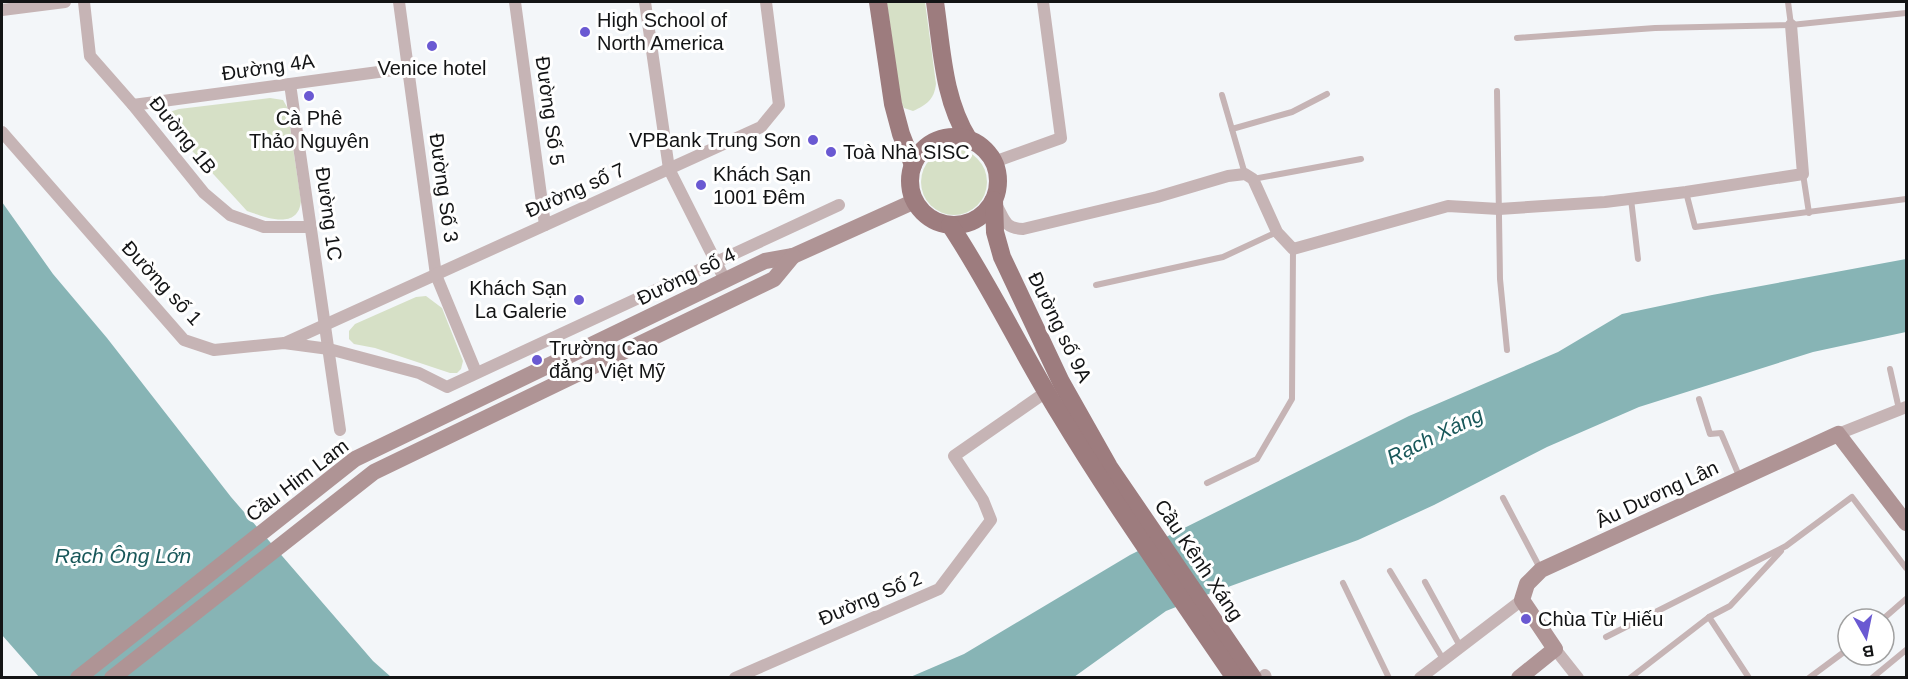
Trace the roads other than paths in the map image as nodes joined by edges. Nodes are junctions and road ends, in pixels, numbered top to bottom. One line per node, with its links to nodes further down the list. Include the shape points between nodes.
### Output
1 (64, 2): 11 (street)
2 (84, 2): 20 (street, Đường 1B, via 90,56)
3 (399, 2): 15 (street, Đường Số 3)
4 (515, 2): 38 (street, Đường Số 5)
5 (645, 2): 27 (street)
6 (766, 2): 27 (street, Đường số 7, via 779,105 761,127)
7 (878, 2): 26 (main road, via 893,104)
8 (934, 2): 23 (main road, via 949,94)
9 (1043, 2): 25 (street, via 1061,138)
10 (1788, 2): 13 (lane)
11 (2, 10)
12 (1906, 13): 13 (lane)
13 (1791, 25): 14 (lane, via 1655,28); 28 (street)
14 (1517, 38)
15 (408, 68): 16 (street, Đường 4A); 46 (street, Đường Số 3)
16 (290, 84): 20 (street, Đường 4A); 40 (street, Đường 1C)
17 (1497, 91): 36 (lane)
18 (1327, 94): 21 (lane, via 1292,112)
19 (1222, 95): 21 (lane)
20 (133, 105): 40 (street, Đường 1B, via 204,193 230,215 264,227)
21 (1232, 129): 29 (lane)
22 (2, 132): 51 (street, Đường số 1, via 184,340 214,350)
23 (969, 140): 25 (main road, via 979,144); 26 (main road, via 942,138 920,153)
24 (1360, 159): 29 (lane)
25 (994, 162): 33 (main road, via 998,180)
26 (913, 165): 34 (main road, via 910,187)
27 (669, 169): 38 (street, Đường số 7); 45 (street)
28 (1803, 174): 30 (street); 37 (lane)
29 (1249, 176): 33 (street, via 1228,176 1023,229 1012,228 1005,222); 41 (street)
30 (1686, 192): 31 (street); 37 (lane, via 1695,227)
31 (1631, 199): 36 (street); 44 (lane)
32 (1906, 199): 37 (lane)
33 (994, 200): 39 (main road, via 976,219); 62 (main road, Đường số 9A, via 995,232 1002,257)
34 (915, 201): 39 (main road, via 924,213); 43 (main road, Đường số 4)
35 (838, 205): 45 (street)
36 (1499, 209): 42 (street, via 1448,206); 54 (lane)
37 (1809, 213)
38 (545, 225): 46 (street, Đường số 7)
39 (950, 225): 57 (main road, Đường số 9A)
40 (311, 227): 49 (street, Đường 1C)
41 (1277, 232): 42 (street); 48 (lane, via 1223,257)
42 (1293, 249): 64 (lane, via 1292,399 1257,459)
43 (793, 256): 47 (main road, Đường số 4, via 765,261); 52 (main road, Đường số 4, via 774,279)
44 (1638, 259)
45 (716, 262): 47 (street); 56 (street)
46 (435, 274): 49 (street, Đường số 7); 56 (street, Đường Số 3)
47 (725, 280): 50 (main road, Đường số 4)
48 (1096, 285)
49 (325, 325): 51 (street, Đường số 7); 53 (street, Đường 1C)
50 (632, 325): 56 (street, Đường số 4, via 621,307); 82 (main road, Cầu Him Lam, via 355,459)
51 (284, 343): 53 (street, Đường số 1)
52 (642, 344): 83 (main road, Cầu Him Lam, via 374,472)
53 (329, 349): 56 (street, Đường số 1, via 419,373 447,387); 60 (street, Đường 1C)
54 (1507, 350)
55 (1890, 369): 59 (lane)
56 (476, 372)
57 (1046, 392): 62 (main road, Đường số 9A); 84 (street, Đường Số 2, via 954,456 983,500 991,520 939,589)
58 (1699, 399): 63 (lane, via 1710,434 1721,433)
59 (1903, 409): 61 (street)
60 (340, 430)
61 (1838, 434): 63 (main road, Âu Dương Lân); 66 (main road)
62 (1103, 471): 81 (main road, Cầu Kênh Xáng); 85 (main road, Cầu Kênh Xáng)
63 (1741, 478): 69 (main road, Âu Dương Lân)
64 (1207, 483)
65 (1503, 498): 69 (lane)
66 (1906, 523)
67 (1786, 546): 68 (lane, via 1852,497); 74 (lane, via 1730,606); 75 (lane)
68 (1906, 568)
69 (1541, 570): 73 (main road, Âu Dương Lân, via 1527,584)
70 (1390, 571): 80 (lane)
71 (1425, 582): 76 (lane)
72 (1343, 583): 86 (lane)
73 (1522, 600): 76 (street, Âu Dương Lân); 77 (main road)
74 (1709, 617): 90 (lane); 91 (lane)
75 (1606, 637)
76 (1460, 646): 80 (street, Âu Dương Lân)
77 (1555, 649): 88 (main road); 89 (street)
78 (1906, 650): 93 (lane)
79 (1836, 658): 92 (lane)
80 (1443, 659): 87 (street, Âu Dương Lân)
81 (1261, 677)
82 (78, 678)
83 (112, 678)
84 (735, 678)
85 (1235, 678)
86 (1389, 678)
87 (1420, 678)
88 (1519, 678)
89 (1578, 678)
90 (1630, 678)
91 (1749, 678)
92 (1809, 678)
93 (1872, 678)

